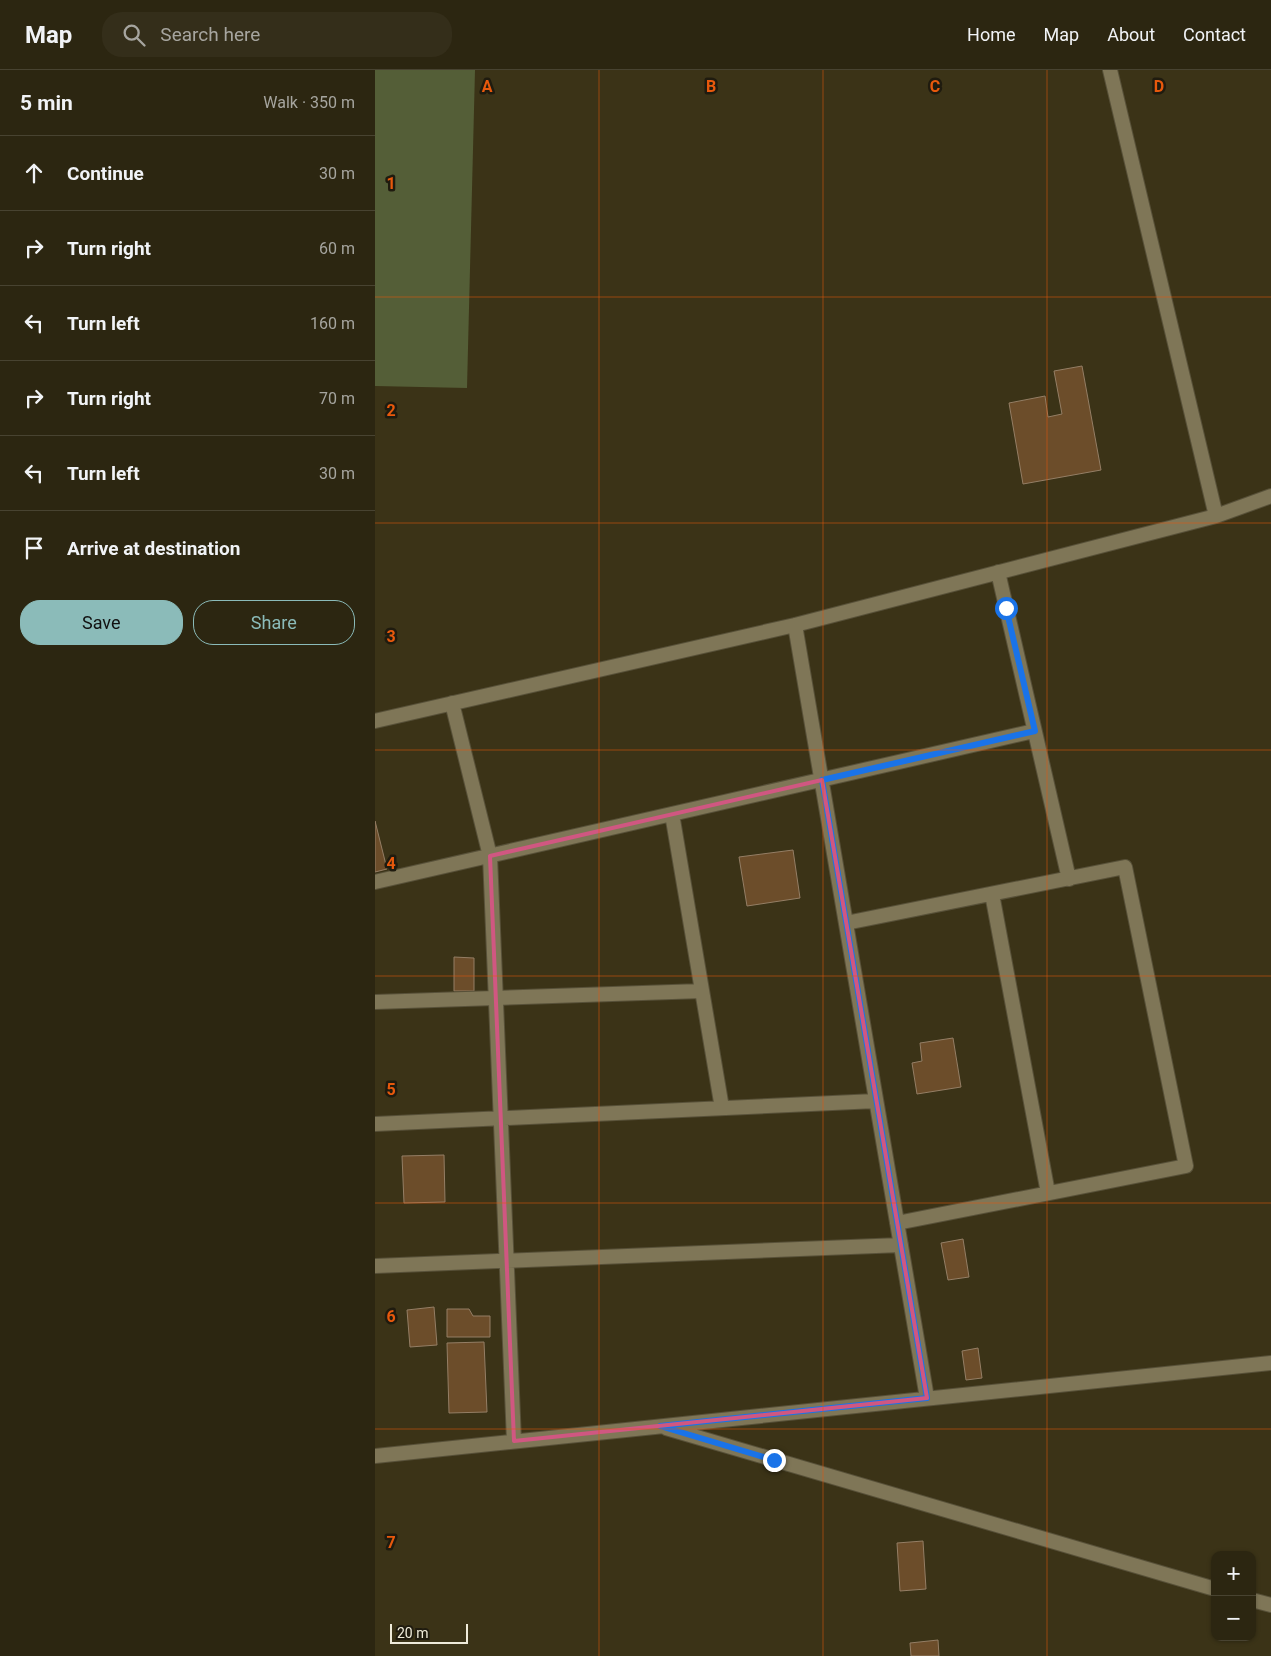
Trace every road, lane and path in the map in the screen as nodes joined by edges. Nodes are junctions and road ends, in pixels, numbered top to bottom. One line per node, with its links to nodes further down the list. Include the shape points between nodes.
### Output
1 (1110, 70): 3 (street)
2 (1271, 496): 3 (street)
3 (1216, 516): 4 (street)
4 (998, 572): 5 (street); 8 (street)
5 (795, 625): 6 (street); 9 (street)
6 (452, 704): 7 (street); 11 (street)
7 (375, 721)
8 (1035, 731): 9 (street); 12 (street)
9 (822, 780): 10 (street); 15 (street)
10 (672, 814): 11 (street); 16 (street)
11 (491, 856): 13 (street); 17 (street)
12 (1069, 879): 14 (street); 23 (street, via 1125,867 1186,1166)
13 (375, 882)
14 (992, 894): 15 (street); 23 (street)
15 (846, 923): 19 (street)
16 (702, 991): 17 (street); 20 (street)
17 (496, 998): 18 (street); 21 (street)
18 (375, 1002)
19 (876, 1101): 20 (street); 24 (street)
20 (722, 1108): 21 (street)
21 (501, 1118): 22 (street); 26 (street)
22 (375, 1124)
23 (1048, 1193): 24 (street)
24 (897, 1223): 25 (street)
25 (901, 1245): 26 (street); 29 (street)
26 (507, 1261): 27 (street); 31 (street)
27 (375, 1266)
28 (1271, 1363): 29 (street)
29 (927, 1398): 30 (street)
30 (660, 1426): 31 (street); 33 (street)
31 (514, 1442): 32 (street)
32 (375, 1456)
33 (1211, 1588)
34 (1256, 1601): 35 (street)
35 (1271, 1605)

